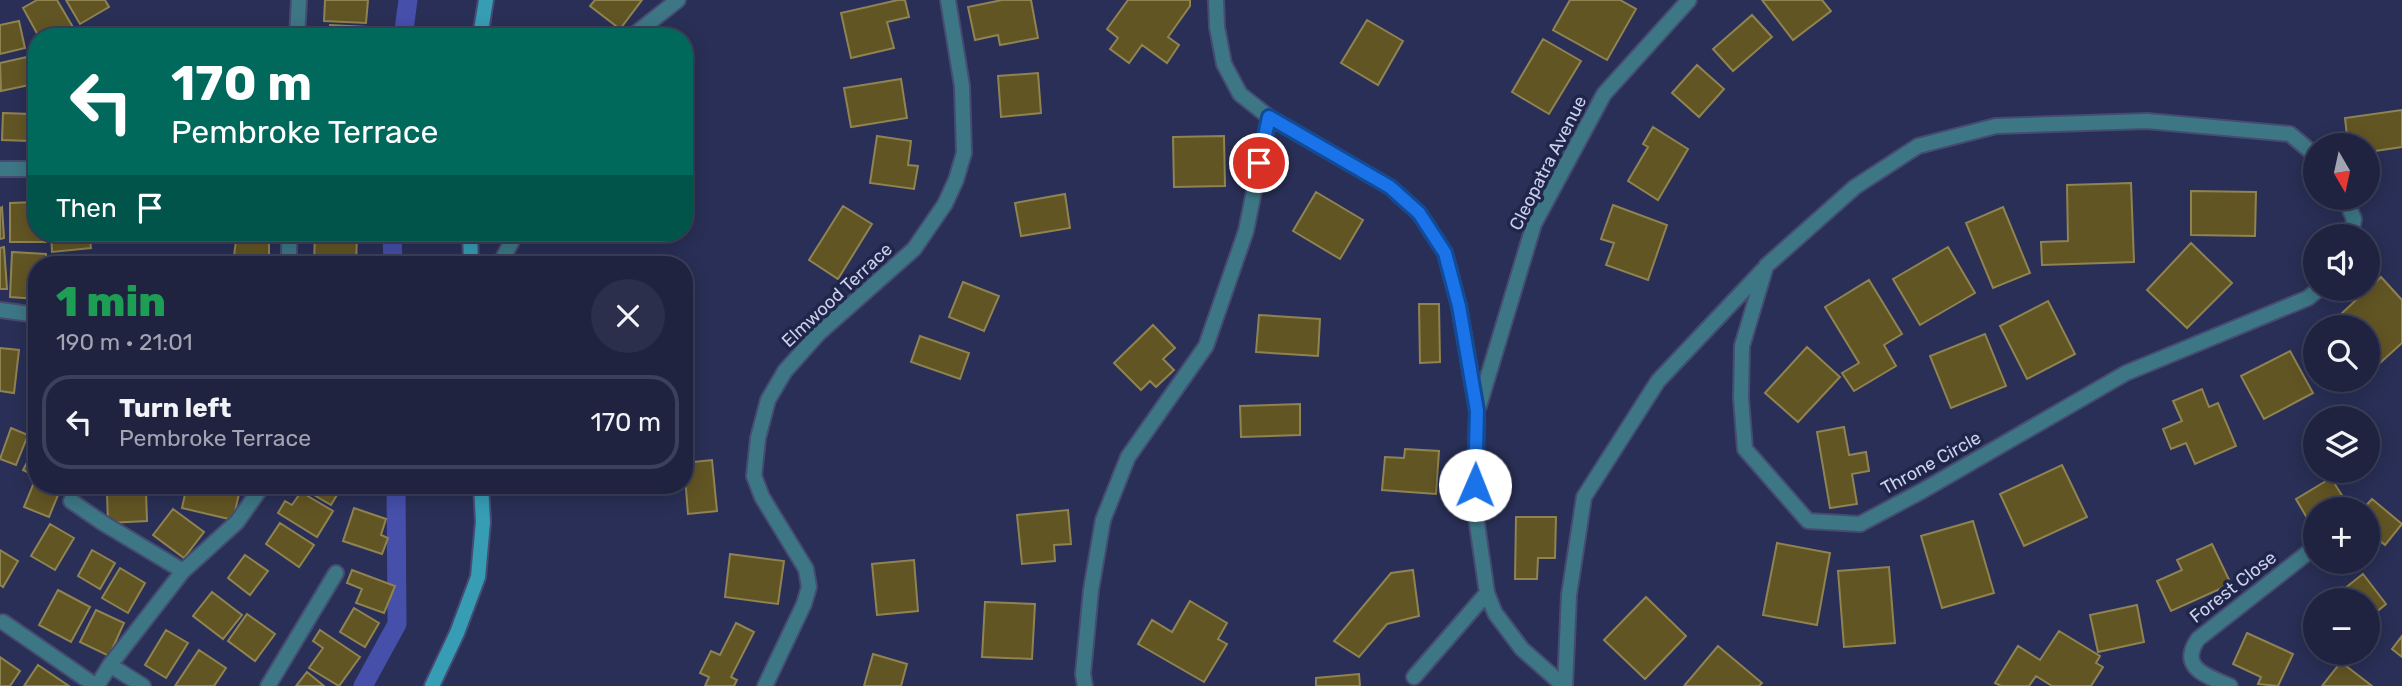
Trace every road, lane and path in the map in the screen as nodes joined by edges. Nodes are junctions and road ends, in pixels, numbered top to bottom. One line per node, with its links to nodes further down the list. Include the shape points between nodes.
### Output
1 (299, 0): 7 (street)
2 (486, 0): 8 (street)
3 (678, 0): 9 (street)
4 (948, 0): 33 (street, Elmwood Terrace, via 962,86 964,153 956,180 914,249 819,333 785,371 768,400 754,475 762,497 806,569 809,587)
5 (1216, 0): 10 (street, via 1224,64 1240,94)
6 (1689, 0): 18 (street, Cleopatra Avenue, via 1604,94 1534,224)
7 (297, 28)
8 (481, 28)
9 (642, 28)
10 (1269, 117): 18 (street, via 1390,187 1419,213 1445,253); 34 (street, via 1246,231 1206,346 1128,457 1103,520 1090,604)
11 (2303, 145): 14 (street, via 2290,134 2147,121 1996,126 1918,146 1855,187)
12 (0, 169): 13 (street)
13 (28, 169)
14 (1766, 266): 15 (street, Throne Circle, via 1742,346 1745,449 1808,521 1860,524 2126,373); 35 (street, via 1658,381 1584,497 1569,595)
15 (2303, 300)
16 (0, 310): 17 (street)
17 (28, 314)
18 (1477, 411): 25 (street, via 1475,510)
19 (257, 494): 23 (street, via 237,522)
20 (481, 494): 32 (street, via 478,577)
21 (71, 500): 23 (street)
22 (2303, 556): 36 (street, Forest Close, via 2192,647 2195,668)
23 (183, 571): 27 (street)
24 (336, 573): 31 (street)
25 (1487, 593): 28 (street); 35 (street, via 1495,613 1522,649)
26 (3, 622): 29 (street)
27 (110, 664): 29 (street); 30 (street)
28 (1414, 677)
29 (96, 686)
30 (143, 686)
31 (268, 686)
32 (432, 686)
33 (765, 686)
34 (1085, 686)
35 (1564, 686)
36 (2230, 686)

